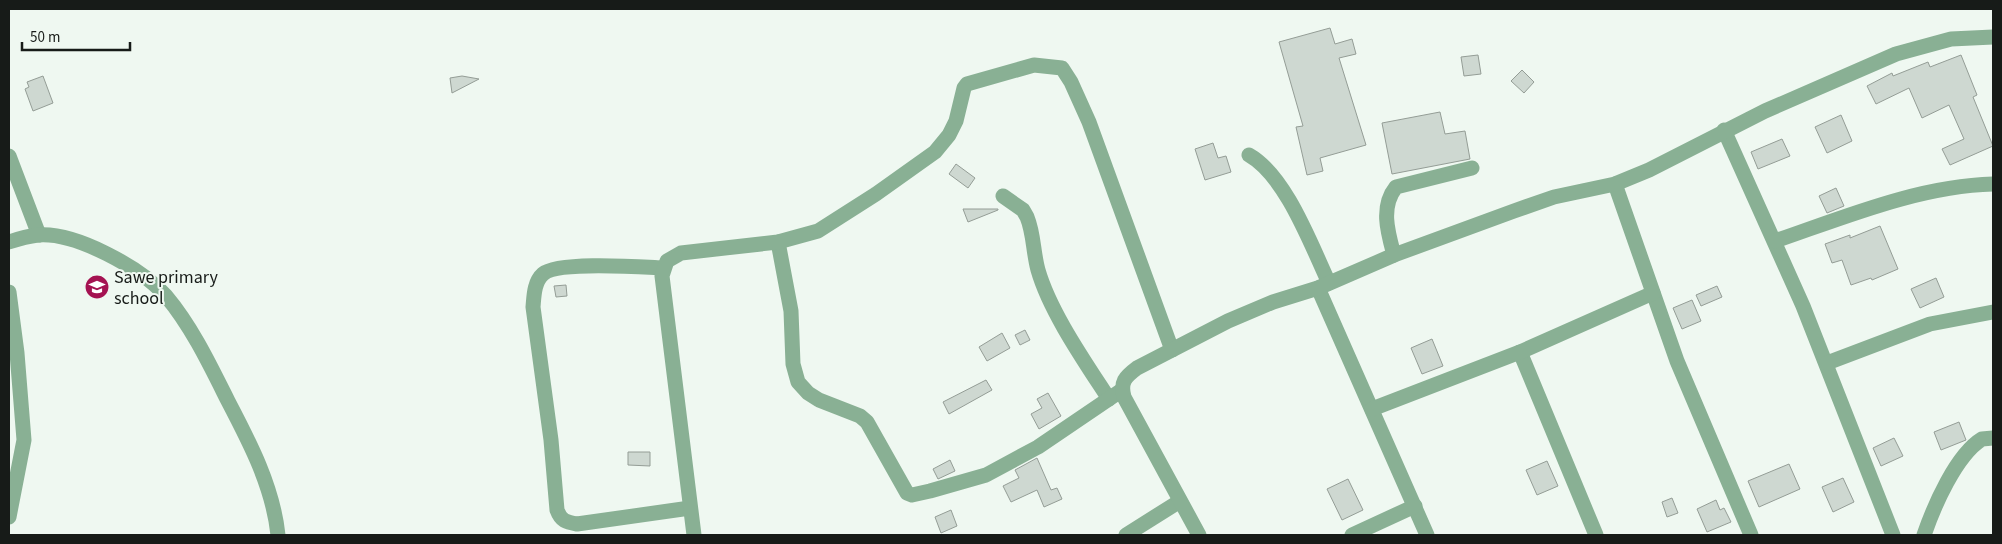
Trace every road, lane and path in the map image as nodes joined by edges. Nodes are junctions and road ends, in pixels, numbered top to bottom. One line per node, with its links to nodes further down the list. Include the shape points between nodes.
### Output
1 (1993, 37): 2 (street, via 1951,40 1896,54)
2 (1724, 130): 6 (street, via 1650,170); 10 (street)
3 (1249, 155): 15 (street, via 1261,162 1282,188)
4 (9, 156): 9 (street)
5 (1472, 168): 13 (street, via 1396,187 1388,203 1386,217)
6 (1615, 184): 13 (street, via 1554,198); 17 (street)
7 (1993, 184): 10 (street, via 1942,190 1901,200)
8 (1003, 196): 23 (street, via 1023,210 1027,217 1038,270 1046,289)
9 (39, 235): 11 (street); 30 (street, via 66,237 94,248 137,271 165,296 202,350 252,447 276,514)
10 (1775, 241): 21 (street)
11 (9, 242)
12 (778, 242): 14 (street, via 680,253 667,261); 19 (street, via 818,231 935,152 956,121 967,84 1034,65 1062,68 1089,122); 23 (street, via 791,311 793,364 798,382 819,400 860,416 867,422 907,493 918,494 978,479 1038,447)
13 (1394, 255): 15 (street)
14 (663, 268): 28 (street); 28 (street, via 591,266 550,270 542,274 535,287 533,306 560,517 565,522 577,524)
15 (1323, 285): 19 (street, via 1273,302); 24 (street)
16 (9, 292): 29 (street, via 24,440)
17 (1653, 293): 20 (street); 37 (street, via 1677,361)
18 (1993, 312): 21 (street, via 1930,324)
19 (1172, 350): 22 (street, via 1136,368 1125,377)
20 (1520, 352): 24 (street); 36 (street)
21 (1827, 363): 38 (street)
22 (1122, 390): 23 (street); 26 (street, via 1135,421)
23 (1109, 399)
24 (1372, 409): 27 (street)
25 (1993, 438): 39 (street, via 1982,438 1965,456 1947,483)
26 (1180, 502): 32 (street); 33 (street)
27 (1415, 506): 34 (street); 35 (street)
28 (690, 508): 31 (street)
29 (9, 513)
30 (278, 535)
31 (694, 535)
32 (1126, 535)
33 (1199, 535)
34 (1352, 535)
35 (1428, 535)
36 (1596, 535)
37 (1751, 535)
38 (1893, 535)
39 (1924, 535)

